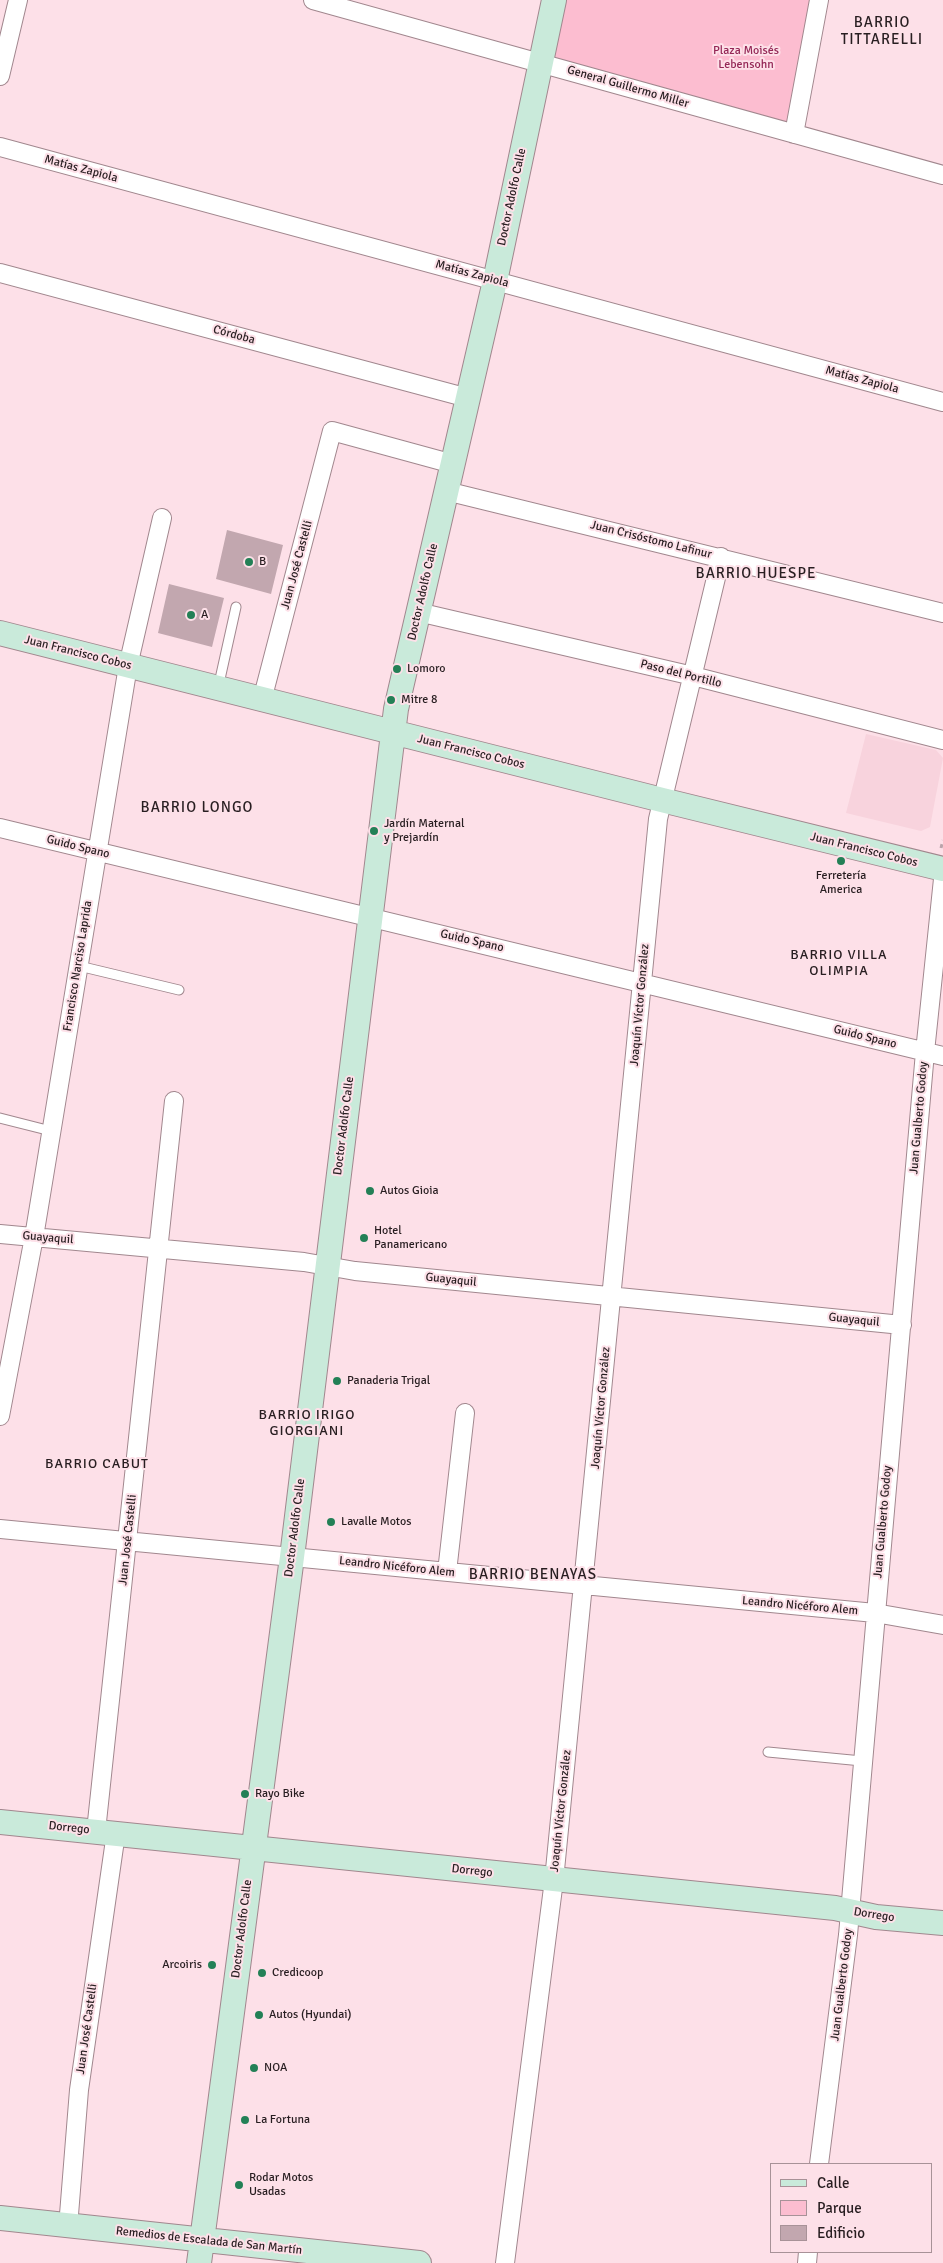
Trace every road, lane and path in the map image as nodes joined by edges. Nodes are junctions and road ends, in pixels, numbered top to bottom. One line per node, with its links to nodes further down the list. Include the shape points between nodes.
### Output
1 (18, 0): 6 (street)
2 (312, 0): 5 (street, General Guillermo Miller)
3 (554, 0): 5 (main road, Doctor Adolfo Calle)
4 (819, 0): 7 (street)
5 (540, 62): 7 (street, General Guillermo Miller); 11 (main road, Doctor Adolfo Calle)
6 (0, 76)
7 (794, 134): 9 (street, General Guillermo Miller)
8 (0, 147): 11 (street, Matías Zapiola)
9 (943, 174)
10 (0, 272): 12 (street, Córdoba)
11 (495, 281): 12 (main road, Doctor Adolfo Calle); 13 (street, Matías Zapiola)
12 (468, 398): 14 (main road, Doctor Adolfo Calle)
13 (943, 402)
14 (453, 464): 15 (main road, Doctor Adolfo Calle); 25 (street, Juan José Castelli, via 332,431)
15 (446, 491): 17 (street, Juan Crisóstomo Lafinur); 19 (main road, Doctor Adolfo Calle)
16 (162, 518): 22 (street, Francisco Narciso Laprida)
17 (721, 558): 20 (street, Juan Crisóstomo Lafinur); 23 (street, Joaquín Víctor González)
18 (236, 607): 24 (lane)
19 (418, 612): 23 (street, Paso del Portillo); 26 (main road, Doctor Adolfo Calle)
20 (943, 613)
21 (0, 633): 22 (main road, Juan Francisco Cobos)
22 (128, 666): 24 (main road, Juan Francisco Cobos); 30 (street, Francisco Narciso Laprida)
23 (693, 676): 27 (street, Paso del Portillo); 28 (street, Joaquín Víctor González)
24 (218, 688): 25 (main road, Juan Francisco Cobos)
25 (262, 700): 26 (main road, Juan Francisco Cobos)
26 (392, 732): 28 (main road, Juan Francisco Cobos); 33 (main road, Doctor Adolfo Calle)
27 (943, 740)
28 (662, 800): 31 (main road, Juan Francisco Cobos); 35 (street, Joaquín Víctor González)
29 (0, 828): 30 (street, Guido Spano)
30 (98, 852): 33 (street, Guido Spano); 34 (street, Francisco Narciso Laprida)
31 (943, 869)
32 (943, 879): 37 (street, Juan Gualberto Godoy)
33 (370, 917): 35 (street, Guido Spano); 45 (main road, Doctor Adolfo Calle)
34 (79, 966): 36 (lane); 41 (street, Francisco Narciso Laprida)
35 (642, 982): 37 (street, Guido Spano); 46 (street, Joaquín Víctor González)
36 (179, 990)
37 (925, 1052): 38 (street, Guido Spano); 47 (street, Juan Gualberto Godoy)
38 (943, 1056)
39 (174, 1100): 44 (street, Juan José Castelli)
40 (0, 1118): 41 (lane)
41 (51, 1131): 43 (street, Francisco Narciso Laprida)
42 (0, 1234): 43 (street, Guayaquil)
43 (34, 1237): 44 (street, Guayaquil); 49 (street, Francisco Narciso Laprida)
44 (158, 1249): 45 (street, Guayaquil); 51 (street, Juan José Castelli)
45 (327, 1266): 46 (street, Guayaquil); 52 (main road, Doctor Adolfo Calle)
46 (612, 1297): 47 (street, Guayaquil); 54 (street, Joaquín Víctor González)
47 (902, 1325): 55 (street, Juan Gualberto Godoy)
48 (465, 1413): 53 (street)
49 (0, 1416)
50 (0, 1529): 51 (street, Leandro Nicéforo Alem)
51 (128, 1541): 52 (street, Leandro Nicéforo Alem); 60 (street, Juan José Castelli)
52 (292, 1557): 53 (street, Leandro Nicéforo Alem); 61 (main road, Doctor Adolfo Calle)
53 (447, 1572): 54 (street, Leandro Nicéforo Alem)
54 (584, 1586): 55 (street, Leandro Nicéforo Alem); 62 (street, Joaquín Víctor González)
55 (875, 1613): 56 (street, Leandro Nicéforo Alem); 58 (street, Juan Gualberto Godoy)
56 (943, 1625)
57 (768, 1752): 58 (lane)
58 (862, 1761): 63 (street, Juan Gualberto Godoy)
59 (0, 1822): 60 (main road, Dorrego)
60 (106, 1832): 61 (main road, Dorrego); 67 (street, Juan José Castelli)
61 (253, 1848): 62 (main road, Dorrego); 68 (main road, Doctor Adolfo Calle)
62 (554, 1880): 63 (main road, Dorrego); 71 (street, Joaquín Víctor González)
63 (850, 1912): 64 (main road, Dorrego); 65 (street, Juan Gualberto Godoy)
64 (943, 1923)
65 (819, 2163)
66 (0, 2218): 67 (main road, Remedios de Escalada de San Martín)
67 (68, 2227): 68 (main road, Remedios de Escalada de San Martín)
68 (202, 2240): 69 (main road, Doctor Adolfo Calle); 70 (main road, Remedios de Escalada de San Martín)
69 (199, 2263)
70 (419, 2263)
71 (505, 2263)

